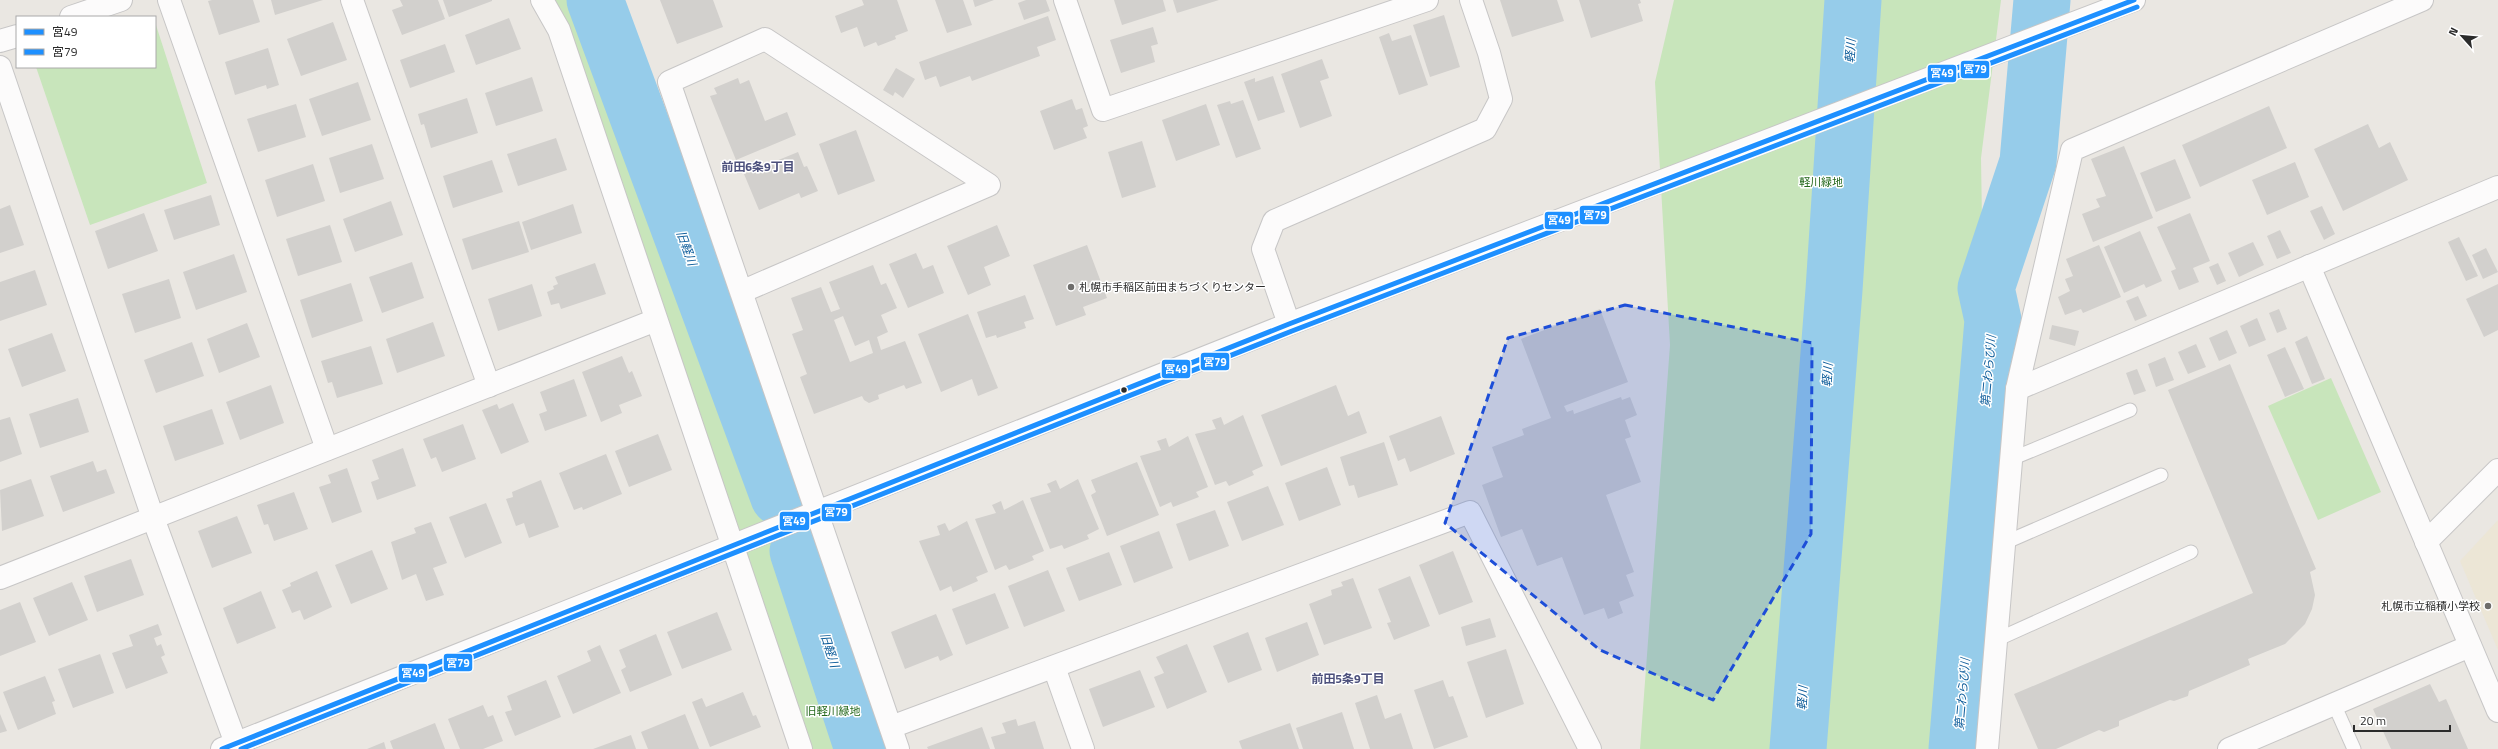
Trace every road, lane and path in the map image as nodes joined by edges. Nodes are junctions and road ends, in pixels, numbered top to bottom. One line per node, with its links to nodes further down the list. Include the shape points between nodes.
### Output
1 (121, 0): 10 (street)
2 (169, 0): 22 (street)
3 (352, 0): 19 (street)
4 (542, 0): 17 (street, via 559,30)
5 (1065, 0): 6 (street, via 1103,110)
6 (1427, 0)
7 (1471, 0): 18 (street, via 1501,99 1485,129 1274,221 1263,249)
8 (2134, 0): 18 (street)
9 (2422, 0): 20 (street, via 2072,150)
10 (74, 16)
11 (16, 36): 12 (street)
12 (0, 41)
13 (0, 66): 27 (street)
14 (2498, 187): 15 (street)
15 (2310, 266): 20 (street); 29 (street)
16 (741, 292): 16 (street, via 669,82 765,39 989,185); 26 (street)
17 (656, 320): 19 (street); 30 (street)
18 (1289, 324): 26 (street)
19 (489, 386): 22 (street)
20 (2017, 389): 23 (street)
21 (2130, 410): 23 (lane)
22 (327, 449): 27 (street)
23 (2011, 459): 28 (street)
24 (2498, 470): 29 (street)
25 (2161, 475): 28 (lane)
26 (816, 513): 30 (street); 38 (street)
27 (153, 518): 32 (street); 39 (street)
28 (2004, 542): 33 (street)
29 (2426, 542): 34 (street)
30 (732, 546): 39 (street); 41 (street)
31 (2191, 552): 33 (lane)
32 (0, 578)
33 (1996, 640): 44 (street)
34 (2470, 646): 36 (street); 37 (street)
35 (1054, 667): 38 (street); 40 (street, via 1470,512); 43 (street)
36 (2334, 704): 45 (street); 46 (lane)
37 (2498, 711)
38 (891, 727): 42 (street)
39 (232, 747)
40 (1585, 748)
41 (801, 749)
42 (898, 749)
43 (1083, 749)
44 (1987, 749)
45 (2228, 749)
46 (2354, 749)

